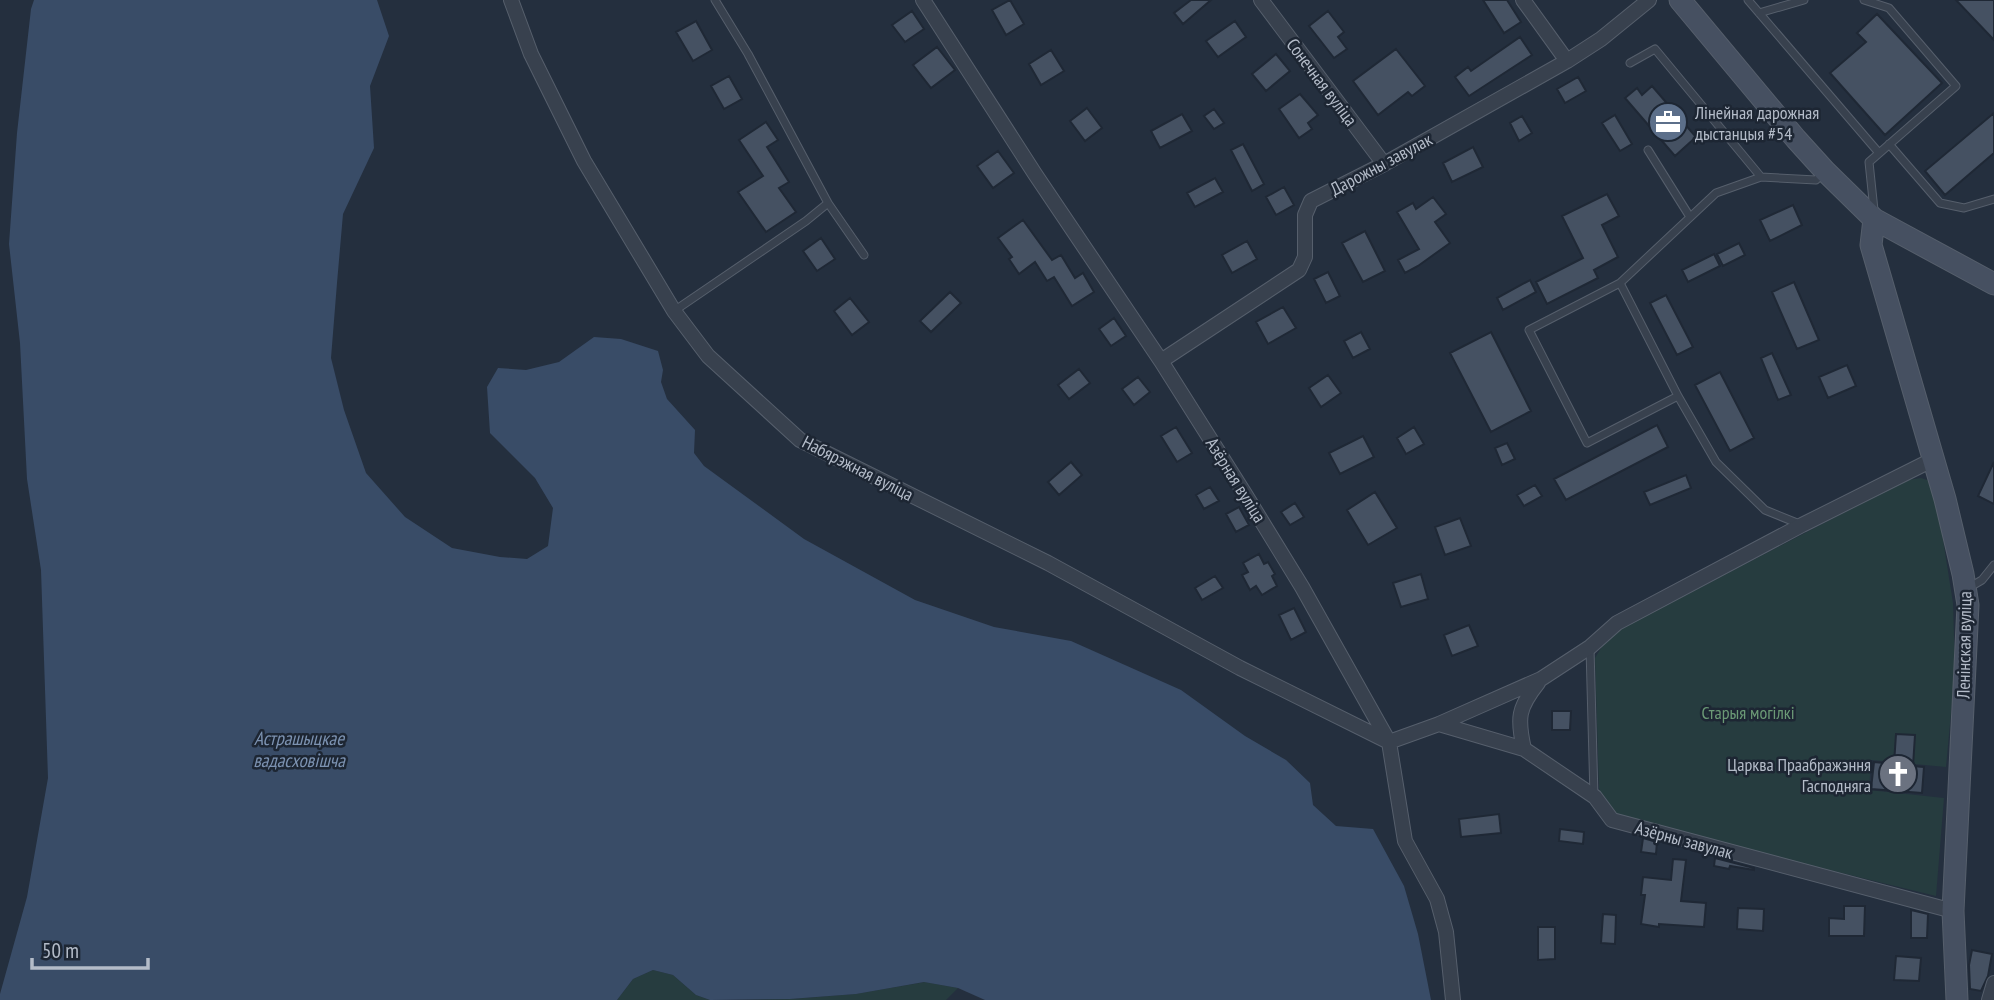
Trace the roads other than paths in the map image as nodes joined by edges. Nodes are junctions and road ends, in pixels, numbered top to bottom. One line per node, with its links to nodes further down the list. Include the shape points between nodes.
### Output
1 (511, 0): 27 (street, Набярэжная вуліца, via 531,54 584,161)
2 (715, 0): 21 (lane)
3 (923, 0): 28 (street, Азёрная вуліца)
4 (1261, 0): 17 (street, Сонечная вуліца)
5 (1523, 0): 12 (street)
6 (1649, 0): 12 (street, Дарожны завулак)
7 (1680, 0): 18 (street)
8 (1748, 0): 11 (lane)
9 (1804, 0): 11 (lane)
10 (1864, 0): 14 (lane, via 1889,8 1956,86)
11 (1759, 13): 16 (lane)
12 (1567, 61): 17 (street, Дарожны завулак)
13 (1630, 63): 19 (lane, via 1655,49)
14 (1889, 144): 16 (lane); 20 (lane, via 1940,204 1964,208)
15 (1647, 150): 22 (lane)
16 (1879, 153): 23 (lane, via 1869,162)
17 (1384, 164): 28 (street, Дарожны завулак, via 1311,201 1305,215 1304,257 1299,270)
18 (1825, 171): 19 (lane, via 1816,180); 23 (street)
19 (1760, 177): 22 (lane, via 1716,193)
20 (1994, 199)
21 (828, 203): 24 (lane); 27 (lane)
22 (1690, 218): 25 (lane)
23 (1874, 219): 26 (street); 30 (street, Ленінская вуліца, via 1871,245)
24 (864, 255)
25 (1620, 284): 29 (lane); 29 (lane, via 1529,330 1581,432 1587,443)
26 (1994, 284)
27 (674, 311): 37 (street, Набярэжная вуліца, via 708,356 800,440)
28 (1161, 361): 37 (street, Азёрная вуліца, via 1302,587)
29 (1678, 396): 31 (lane, via 1716,462 1765,510)
30 (1934, 459): 31 (street); 33 (street, Ленінская вуліца)
31 (1802, 525): 34 (street, via 1617,623)
32 (1994, 565): 33 (lane)
33 (1966, 589): 40 (street, Ленінская вуліца)
34 (1590, 647): 35 (street); 39 (lane)
35 (1541, 680): 36 (street); 38 (street, via 1525,699 1520,714)
36 (1439, 724): 37 (street); 38 (street, Азёрны завулак)
37 (1389, 742): 42 (street, Азёрная вуліца, via 1405,841 1437,899 1447,932)
38 (1524, 749): 39 (street, Азёрны завулак)
39 (1594, 797): 40 (street, Азёрны завулак, via 1612,820)
40 (1953, 911): 43 (street, Ленінская вуліца)
41 (1994, 983): 44 (street)
42 (1453, 1000)
43 (1957, 1000)
44 (1989, 1000)

